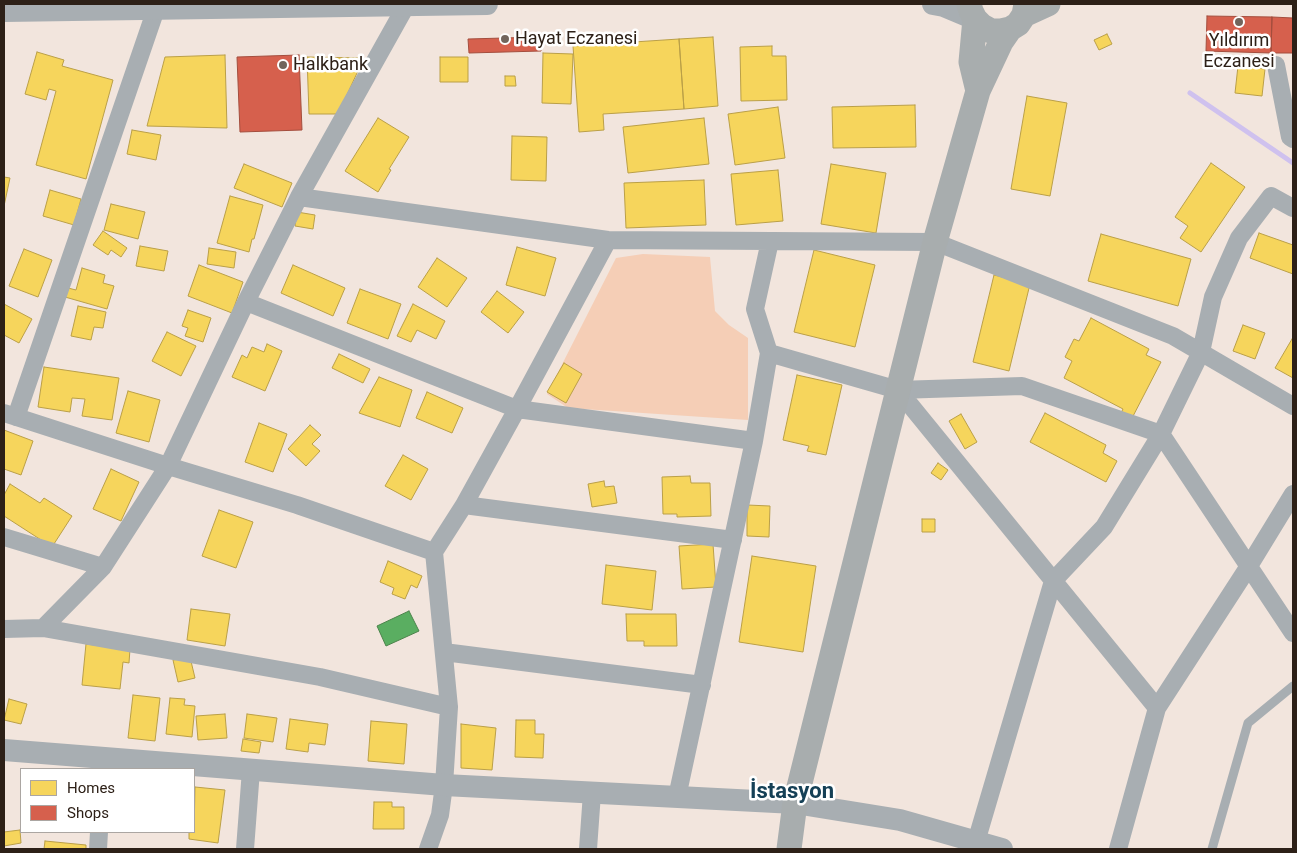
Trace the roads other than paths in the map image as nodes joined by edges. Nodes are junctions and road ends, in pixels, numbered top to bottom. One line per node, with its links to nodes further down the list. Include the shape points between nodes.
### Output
1 (407, 4): 2 (street); 5 (street); 12 (street)
2 (487, 4)
3 (933, 4): 7 (street)
4 (1048, 4): 8 (main road)
5 (156, 9): 6 (street); 23 (street)
6 (4, 11)
7 (972, 12): 8 (main road, via 982,26 1001,32); 10 (main road, via 971,62)
8 (1020, 16): 10 (main road, via 1001,42)
9 (1276, 65): 11 (street, via 1290,137)
10 (978, 92): 16 (main road)
11 (1293, 138)
12 (299, 197): 14 (street); 17 (street)
13 (1293, 208): 18 (street, via 1271,196 1240,238 1213,297)
14 (608, 240): 15 (street); 22 (street)
15 (770, 241): 16 (street); 19 (street, via 755,309)
16 (935, 242): 18 (street, via 1174,336); 20 (main road)
17 (246, 302): 22 (street); 26 (street)
18 (1201, 352): 21 (street); 24 (street)
19 (769, 354): 20 (street); 25 (street)
20 (898, 390): 24 (street, via 1022,386); 34 (street); 49 (main road)
21 (1293, 406)
22 (517, 409): 25 (street); 28 (street)
23 (10, 415): 26 (street)
24 (1161, 434): 32 (street); 34 (street, via 1104,527)
25 (754, 441): 30 (street)
26 (168, 466): 31 (street, via 298,505); 33 (street)
27 (1293, 494): 32 (street)
28 (464, 505): 30 (street); 31 (street)
29 (4, 537): 33 (street)
30 (733, 540): 39 (street)
31 (434, 552): 38 (street)
32 (1249, 566): 37 (street); 42 (street)
33 (103, 567): 35 (street)
34 (1053, 581): 42 (street); 51 (street)
35 (42, 628): 36 (street); 41 (street, via 320,677)
36 (4, 629)
37 (1293, 633)
38 (444, 652): 39 (street); 41 (street)
39 (702, 685): 48 (street)
40 (1293, 686): 59 (lane, via 1248,724)
41 (448, 707): 46 (street)
42 (1157, 708): 58 (street)
43 (4, 750): 44 (street)
44 (104, 764): 45 (street)
45 (251, 770): 46 (street); 53 (street)
46 (444, 785): 47 (street); 54 (street, via 440,815)
47 (592, 793): 48 (street); 55 (street)
48 (677, 797): 49 (street)
49 (795, 803): 51 (street, via 900,820); 56 (main road)
50 (99, 833): 52 (street)
51 (976, 842): 57 (street)
52 (98, 849)
53 (245, 849)
54 (428, 849)
55 (588, 849)
56 (789, 849)
57 (1002, 849)
58 (1118, 849)
59 (1212, 849)

